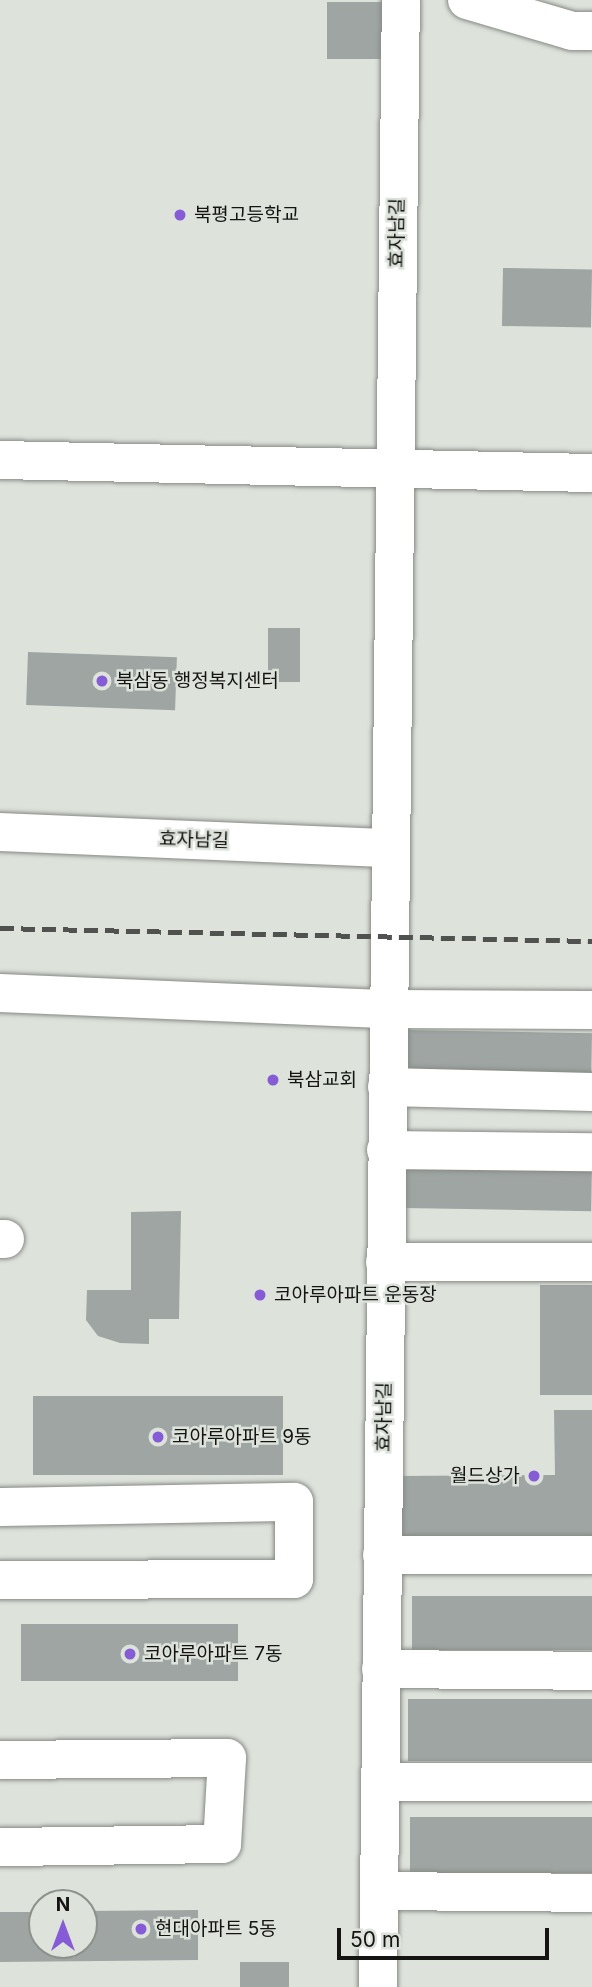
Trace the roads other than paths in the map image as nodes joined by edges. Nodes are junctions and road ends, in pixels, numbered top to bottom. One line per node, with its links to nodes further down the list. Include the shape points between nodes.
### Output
1 (401, 0): 5 (street, 효자남길)
2 (467, 0): 3 (street, via 572,31)
3 (592, 31)
4 (0, 460): 5 (street)
5 (394, 466): 6 (street); 8 (street, 효자남길)
6 (592, 473)
7 (0, 832): 8 (street, 효자남길)
8 (389, 848): 10 (street, 효자남길)
9 (0, 993): 10 (street)
10 (388, 1009): 11 (street); 12 (street, 효자남길)
11 (592, 1010)
12 (387, 1087): 13 (street); 14 (street, 효자남길)
13 (592, 1092)
14 (386, 1150): 15 (street); 16 (street, 효자남길)
15 (592, 1152)
16 (385, 1262): 17 (street); 19 (street, 효자남길)
17 (592, 1262)
18 (0, 1507): 21 (street, via 294,1502 294,1579)
19 (382, 1555): 20 (street); 22 (street, 효자남길)
20 (592, 1555)
21 (0, 1580)
22 (381, 1669): 23 (street); 25 (street, 효자남길)
23 (592, 1671)
24 (0, 1760): 27 (street, via 227,1758 222,1844)
25 (380, 1782): 26 (street); 28 (street, 효자남길)
26 (592, 1782)
27 (0, 1847)
28 (379, 1891): 29 (street); 30 (street, 효자남길)
29 (592, 1893)
30 (378, 1987)

